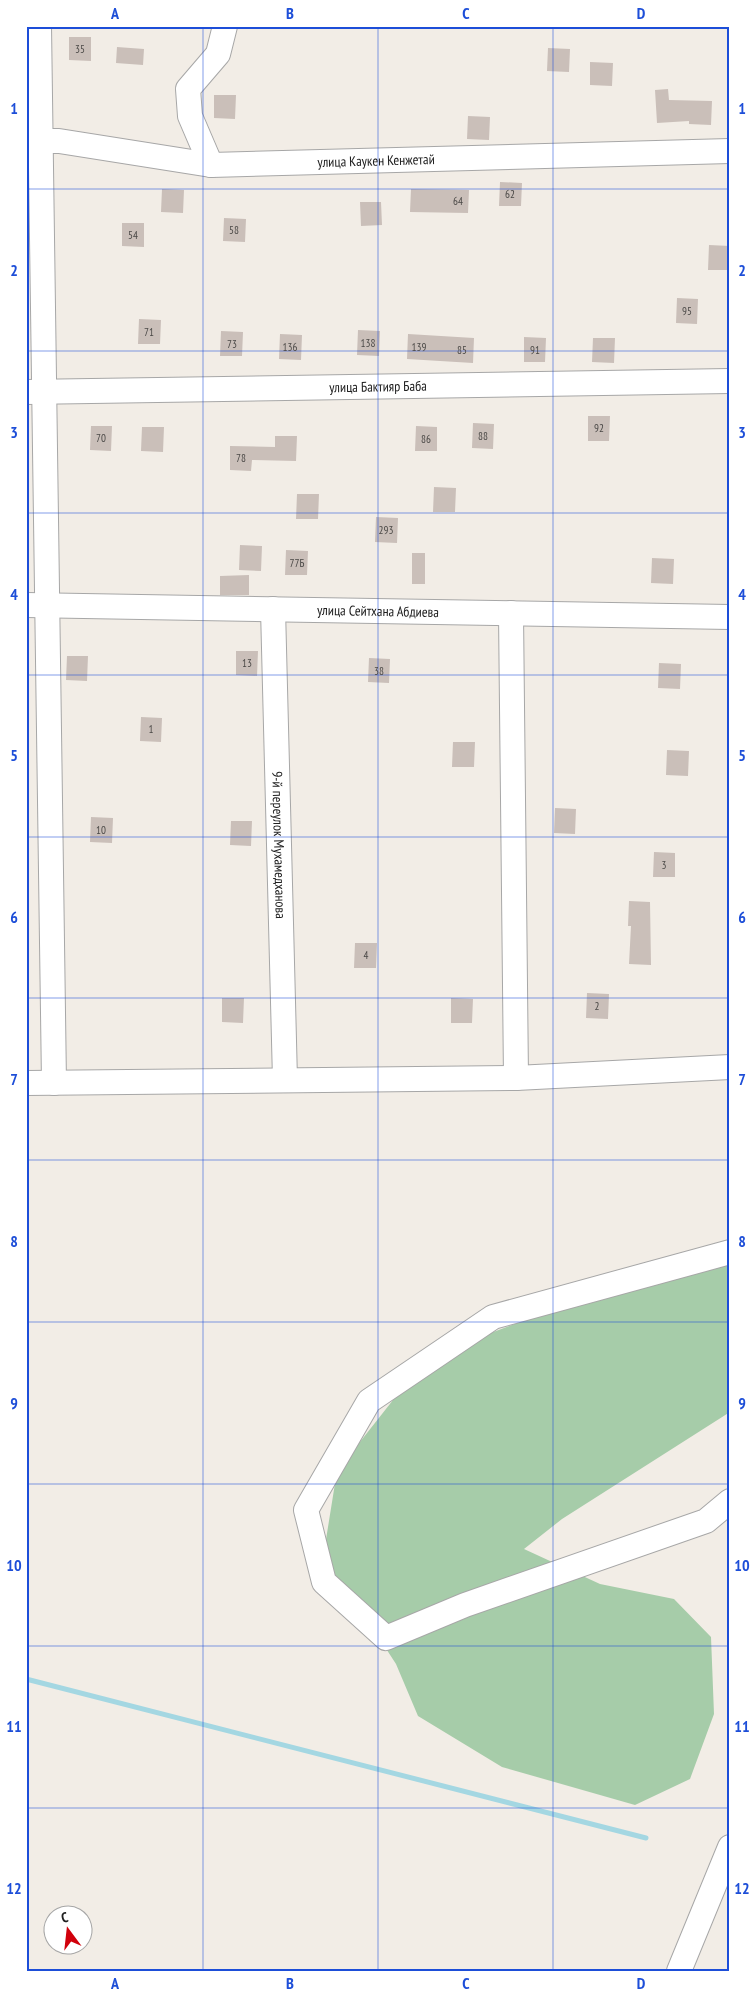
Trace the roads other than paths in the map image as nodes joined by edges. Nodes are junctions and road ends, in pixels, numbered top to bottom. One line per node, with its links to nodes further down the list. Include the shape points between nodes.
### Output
1 (39, 26): 3 (street)
2 (225, 26): 5 (street, via 218,54 188,89 190,116)
3 (32, 141): 5 (street, улица Каукен Кенжетай, via 59,141); 7 (street)
4 (730, 151): 5 (street, улица Каукен Кенжетай)
5 (211, 165)
6 (730, 380): 7 (street, улица Бактияр Баба)
7 (35, 392): 8 (street)
8 (36, 605): 9 (street, улица Сейтхана Абдиева); 16 (street)
9 (273, 609): 10 (street, улица Сейтхана Абдиева); 14 (street, 9-й переулок Мухамедханова)
10 (511, 613): 11 (street, улица Сейтхана Абдиева); 13 (street)
11 (730, 617)
12 (730, 1067): 13 (street)
13 (516, 1078): 14 (street)
14 (285, 1080): 16 (street)
15 (26, 1083): 16 (street)
16 (54, 1084)
17 (730, 1252): 18 (street, via 493,1316 370,1401 306,1510 324,1582 386,1638 465,1604 706,1520)
18 (730, 1501)
19 (730, 1847): 20 (street)
20 (682, 1968)

